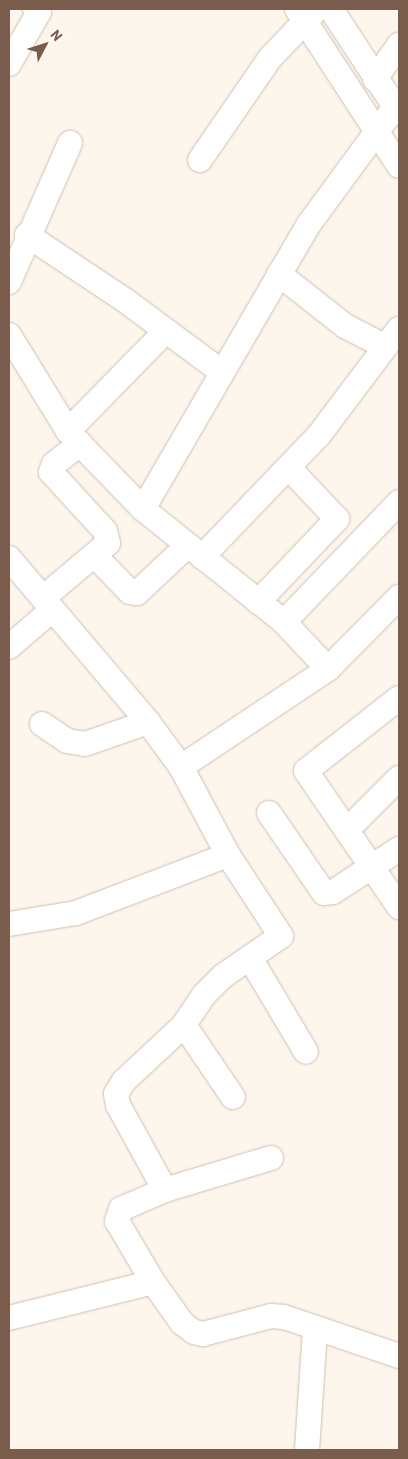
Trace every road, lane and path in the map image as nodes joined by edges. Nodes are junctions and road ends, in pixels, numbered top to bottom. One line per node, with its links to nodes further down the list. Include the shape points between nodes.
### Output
1 (36, 9): 5 (street, via 39,12)
2 (331, 9): 6 (street)
3 (306, 13): 8 (street); 10 (street, via 249,87)
4 (399, 45): 6 (street)
5 (9, 64)
6 (375, 79): 7 (street)
7 (397, 110): 8 (street)
8 (376, 131): 11 (street); 13 (street, via 309,224)
9 (70, 143): 12 (street)
10 (200, 160)
11 (399, 166)
12 (27, 235): 14 (street); 15 (street)
13 (279, 274): 17 (street, via 345,326); 18 (street)
14 (9, 282)
15 (166, 331): 18 (street); 19 (street)
16 (9, 335): 19 (street)
17 (392, 338): 20 (street)
18 (222, 372): 22 (street)
19 (74, 437): 22 (street); 24 (street, via 51,472 107,536 108,543)
20 (290, 468): 23 (street); 27 (street, via 337,519)
21 (399, 502): 29 (street)
22 (143, 509): 23 (street)
23 (195, 551): 24 (street, via 137,593 130,592); 27 (street)
24 (94, 556): 28 (street)
25 (9, 558): 28 (street)
26 (399, 598): 31 (street)
27 (258, 602): 29 (street)
28 (48, 604): 30 (street); 33 (street)
29 (284, 622): 31 (street)
30 (9, 647)
31 (328, 669): 35 (street)
32 (399, 698): 38 (street, via 306,771)
33 (148, 722): 34 (street, via 85,744 67,742); 35 (street)
34 (42, 724)
35 (181, 767): 40 (street)
36 (397, 784): 38 (street)
37 (268, 813): 41 (street, via 324,893 333,892)
38 (348, 829): 41 (street)
39 (399, 849): 41 (street)
40 (228, 855): 43 (street, via 76,912); 44 (street, via 281,936)
41 (372, 866): 42 (street)
42 (399, 907)
43 (9, 924)
44 (250, 958): 45 (street, via 223,976 204,995); 46 (street)
45 (184, 1025): 47 (street); 49 (street, via 124,1081 116,1094 118,1105)
46 (306, 1052)
47 (233, 1097)
48 (271, 1158): 49 (street)
49 (165, 1190): 50 (street, via 121,1210 117,1218)
50 (153, 1282): 51 (street); 52 (street, via 182,1323 194,1332 202,1334 271,1316)
51 (9, 1318)
52 (314, 1328): 53 (street); 54 (street)
53 (399, 1356)
54 (307, 1450)

